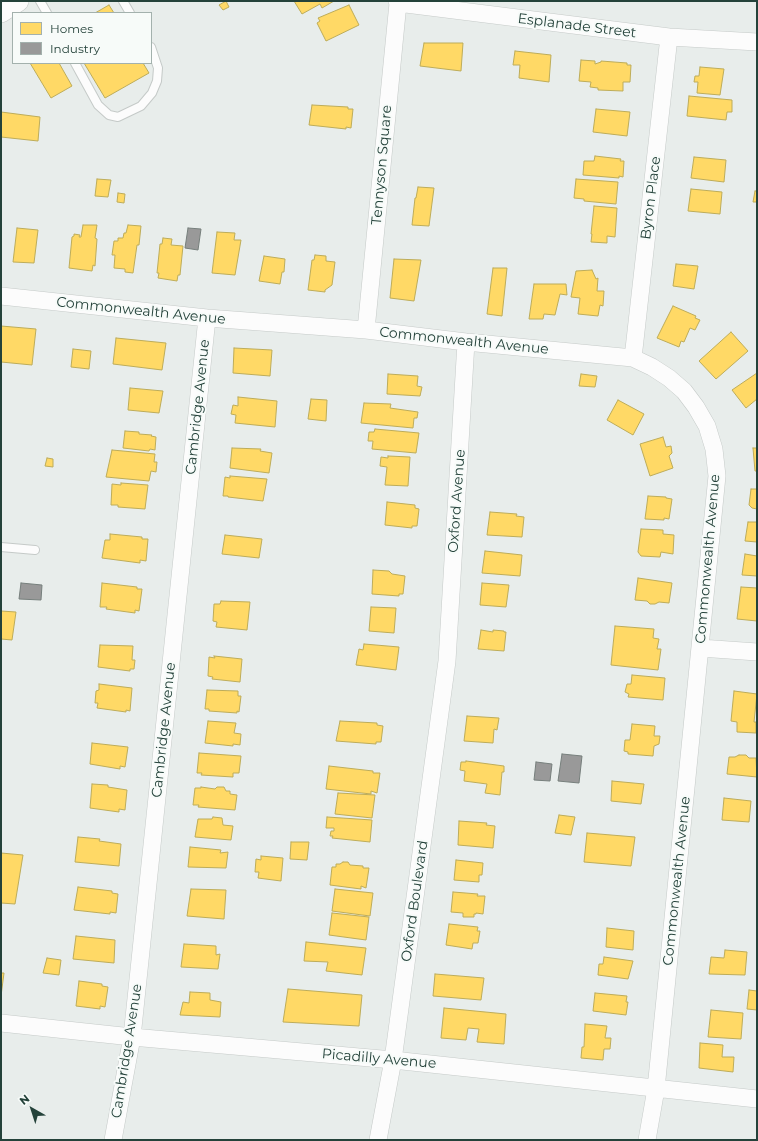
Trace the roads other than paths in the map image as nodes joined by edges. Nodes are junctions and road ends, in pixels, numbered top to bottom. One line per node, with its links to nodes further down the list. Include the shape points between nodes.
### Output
1 (18, 1): 5 (street)
2 (40, 1): 6 (lane)
3 (122, 1): 7 (lane)
4 (397, 2): 8 (street, Esplanade Street); 14 (street, Tennyson Square)
5 (1, 12)
6 (46, 12)
7 (129, 12)
8 (669, 37): 9 (street, Esplanade Street); 16 (street, Byron Place)
9 (757, 42)
10 (152, 51): 11 (lane, via 158,68 158,81 152,93 141,106 118,117 108,115 98,105)
11 (76, 64)
12 (1, 296): 13 (street, Commonwealth Avenue)
13 (207, 318): 14 (street, Commonwealth Avenue); 23 (street, Cambridge Avenue)
14 (366, 330): 15 (street, Commonwealth Avenue)
15 (466, 342): 16 (street, Commonwealth Avenue); 21 (street, Oxford Avenue)
16 (633, 358): 19 (street, Commonwealth Avenue, via 670,378 684,391 707,426 714,449 717,476)
17 (1, 547): 18 (lane)
18 (35, 550)
19 (700, 648): 20 (street); 25 (street, Commonwealth Avenue)
20 (757, 652)
21 (447, 661): 24 (street, Oxford Boulevard)
22 (1, 1023): 23 (street, Picadilly Avenue)
23 (132, 1037): 24 (street, Picadilly Avenue); 27 (street, Cambridge Avenue)
24 (394, 1060): 25 (street, Picadilly Avenue); 28 (street, Oxford Boulevard)
25 (656, 1089): 26 (street, Picadilly Avenue); 29 (street, Commonwealth Avenue)
26 (757, 1099)
27 (113, 1140)
28 (378, 1140)
29 (647, 1140)

